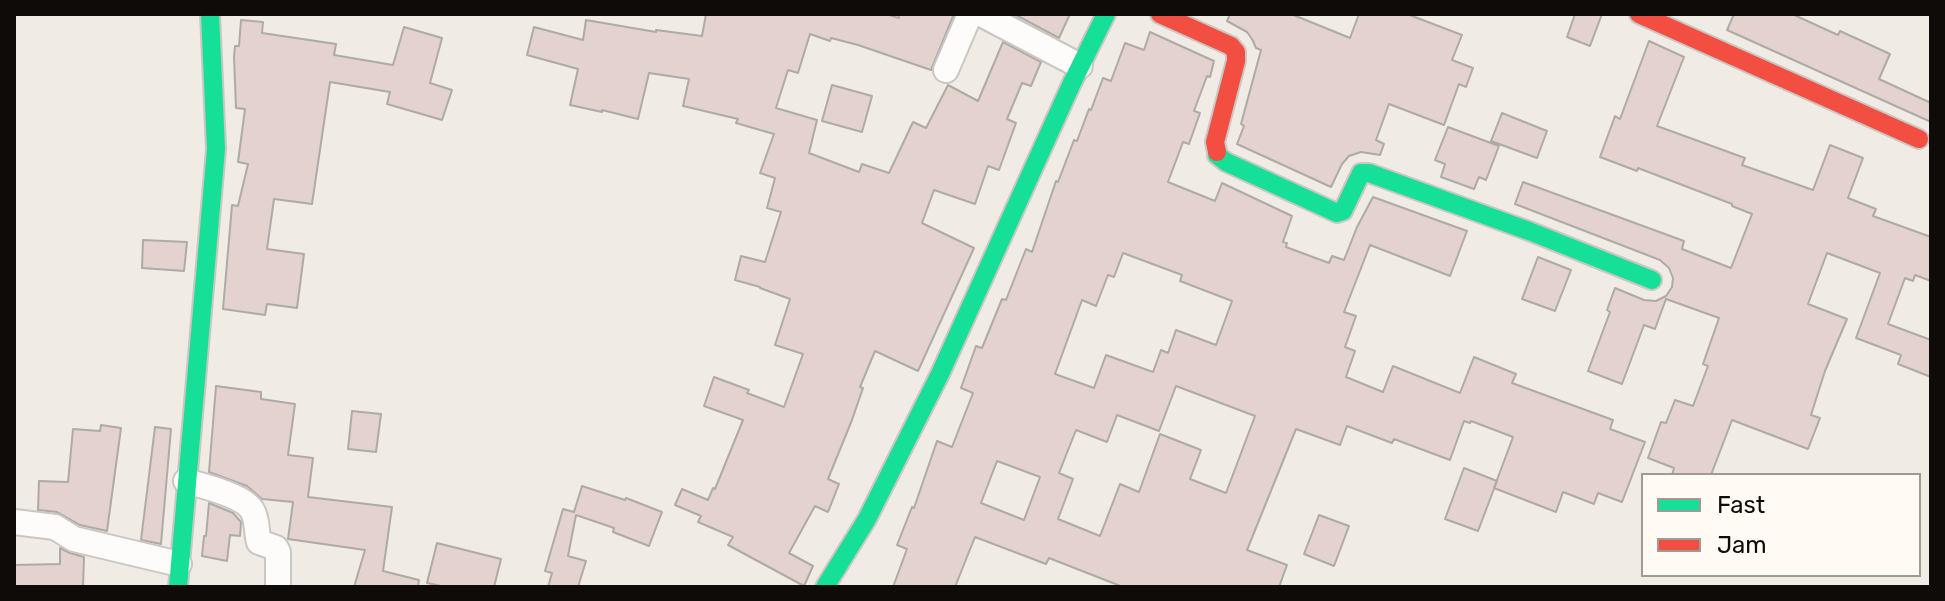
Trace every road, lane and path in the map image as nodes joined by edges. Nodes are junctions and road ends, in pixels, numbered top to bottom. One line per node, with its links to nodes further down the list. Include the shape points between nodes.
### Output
1 (210, 14): 11 (street, via 216,149)
2 (970, 14): 8 (street)
3 (981, 14): 7 (street)
4 (1106, 14): 7 (street)
5 (1160, 14): 10 (street, via 1236,52 1215,142 1217,155 1226,162 1337,213 1361,173 1369,173)
6 (1639, 14): 9 (street)
7 (1080, 66): 15 (street, via 940,374 867,519)
8 (946, 70)
9 (1919, 139)
10 (1652, 280)
11 (186, 481): 13 (street); 14 (street, via 224,492 250,507 259,542 278,552)
12 (14, 522): 13 (street, via 55,527 67,537)
13 (178, 576)
14 (278, 587)
15 (825, 587)

